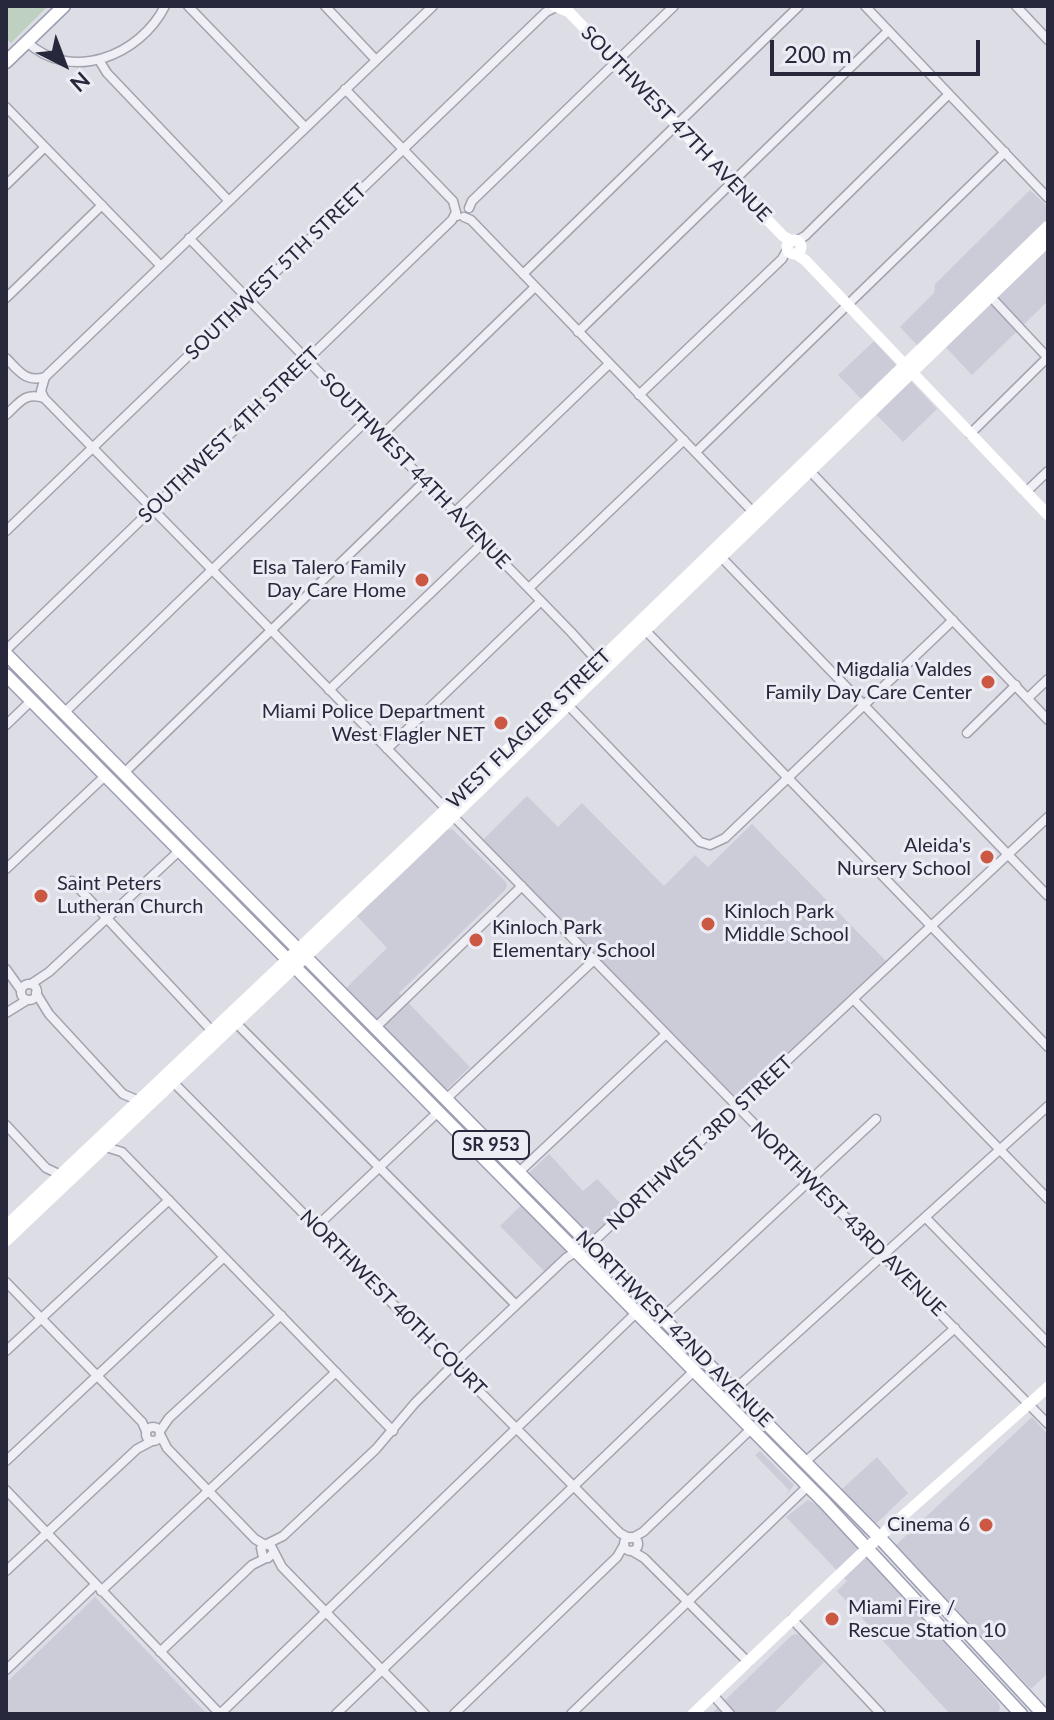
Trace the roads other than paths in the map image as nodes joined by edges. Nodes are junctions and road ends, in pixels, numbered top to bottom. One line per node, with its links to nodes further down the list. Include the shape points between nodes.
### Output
1 (64, 6): 13 (main road)
2 (165, 6): 15 (street, via 136,43)
3 (188, 6): 22 (street)
4 (325, 6): 16 (street)
5 (433, 6): 16 (street)
6 (674, 6): 17 (street, SOUTHWEST 4TH STREET)
7 (799, 6): 21 (street)
8 (865, 6): 11 (street)
9 (1016, 6): 12 (street)
10 (558, 8): 17 (main road, SOUTHWEST 47TH AVENUE); 24 (street, SOUTHWEST 5TH STREET)
11 (888, 31): 19 (street); 26 (street)
12 (1048, 40)
13 (27, 42): 14 (main road); 15 (street, via 53,59)
14 (8, 56)
15 (99, 60): 29 (street)
16 (376, 60): 18 (street)
17 (616, 62): 21 (main road, SOUTHWEST 47TH AVENUE); 31 (street, SOUTHWEST 4TH STREET)
18 (345, 89): 22 (street); 24 (street)
19 (949, 94): 25 (street); 35 (street)
20 (6, 107): 23 (street)
21 (677, 126): 26 (main road, SOUTHWEST 47TH AVENUE); 37 (street)
22 (305, 127): 29 (street)
23 (45, 147): 27 (street); 30 (street)
24 (403, 150): 31 (street); 41 (street, SOUTHWEST 5TH STREET)
25 (1005, 152): 28 (street); 42 (street)
26 (733, 183): 35 (main road, SOUTHWEST 47TH AVENUE); 43 (street)
27 (6, 185)
28 (1048, 198)
29 (228, 200): 33 (street)
30 (102, 205): 36 (street); 40 (street)
31 (462, 210): 37 (street); 46 (street, SOUTHWEST 4TH STREET)
32 (1048, 226): 48 (main road, WEST FLAGLER STREET)
33 (189, 238): 36 (street); 41 (street, SOUTHWEST 44TH AVENUE)
34 (1048, 241): 39 (main road, WEST FLAGLER STREET)
35 (794, 247): 42 (main road, SOUTHWEST 47TH AVENUE); 50 (street)
36 (160, 265): 49 (street)
37 (523, 274): 38 (street)
38 (535, 287): 43 (street); 54 (street)
39 (991, 297): 45 (street); 48 (main road, WEST FLAGLER STREET)
40 (6, 298)
41 (248, 299): 46 (street, SOUTHWEST 44TH AVENUE); 56 (street, SOUTHWEST 5TH STREET)
42 (849, 306): 48 (main road, SOUTHWEST 47TH AVENUE); 57 (street)
43 (578, 332): 47 (street)
44 (6, 358): 49 (street, NORTHWEST 43RD AVENUE)
45 (1048, 358): 53 (street)
46 (307, 360): 52 (street, SOUTHWEST 44TH AVENUE); 62 (street, SOUTHWEST 4TH STREET)
47 (609, 364): 50 (street); 63 (street)
48 (910, 369): 53 (main road, SOUTHWEST 47TH AVENUE); 58 (main road, WEST FLAGLER STREET)
49 (34, 388): 51 (street); 56 (street, NORTHWEST 43RD AVENUE)
50 (639, 395): 55 (street)
51 (6, 415)
52 (366, 421): 54 (street, SOUTHWEST 44TH AVENUE); 69 (street)
53 (970, 434): 61 (main road, SOUTHWEST 47TH AVENUE)
54 (381, 436): 60 (street, SOUTHWEST 44TH AVENUE)
55 (684, 440): 57 (street); 70 (street)
56 (94, 447): 62 (street, NORTHWEST 43RD AVENUE); 66 (street, SOUTHWEST 5TH STREET)
57 (696, 452): 65 (street)
58 (807, 468): 65 (main road, WEST FLAGLER STREET); 73 (street)
59 (1048, 471): 61 (street)
60 (425, 481): 63 (street, SOUTHWEST 44TH AVENUE); 74 (street)
61 (1026, 492): 64 (main road, SOUTHWEST 47TH AVENUE)
62 (153, 509): 69 (street, NORTHWEST 43RD AVENUE); 76 (street, SOUTHWEST 4TH STREET)
63 (455, 512): 67 (street, SOUTHWEST 44TH AVENUE)
64 (1048, 515)
65 (757, 516): 68 (main road, WEST FLAGLER STREET); 72 (main road, WEST FLAGLER STREET)
66 (6, 531)
67 (484, 542): 70 (street, SOUTHWEST 44TH AVENUE); 81 (street)
68 (722, 558): 75 (main road, WEST FLAGLER STREET); 85 (street)
69 (212, 569): 74 (street, NORTHWEST 43RD AVENUE); 86 (street)
70 (529, 588): 71 (street, SOUTHWEST 44TH AVENUE)
71 (541, 601): 77 (street, SOUTHWEST 44TH AVENUE); 90 (street)
72 (650, 612): 75 (main road); 77 (main road, WEST FLAGLER STREET)
73 (953, 620): 80 (street); 85 (street)
74 (272, 630): 81 (street, NORTHWEST 43RD AVENUE); 92 (street)
75 (646, 631): 77 (main road, WEST FLAGLER STREET); 93 (street)
76 (6, 652): 86 (main road, SR 953)
77 (601, 667): 84 (main road, WEST FLAGLER STREET); 94 (main road, WEST FLAGLER STREET)
78 (6, 675): 83 (main road, SR 953)
79 (1048, 679): 82 (street)
80 (1016, 685): 82 (street); 89 (street)
81 (329, 690): 90 (street, NORTHWEST 43RD AVENUE)
82 (1028, 698): 87 (street)
83 (31, 701): 88 (street); 91 (main road, SR 953)
84 (568, 705): 93 (street, via 700,842 710,845 725,838); 94 (main road, WEST FLAGLER STREET)
85 (863, 705): 93 (street); 99 (street)
86 (64, 713): 92 (main road, SR 953)
87 (1048, 720)
88 (6, 725)
89 (967, 733)
90 (387, 749): 94 (street, NORTHWEST 43RD AVENUE)
91 (103, 774): 92 (main road); 96 (main road, SR 953); 101 (street)
92 (123, 774): 97 (main road, SR 953)
93 (786, 778): 106 (street)
94 (450, 812): 103 (street, NORTHWEST 43RD AVENUE); 107 (main road, WEST FLAGLER STREET)
95 (1048, 817): 99 (street, NORTHWEST 3RD STREET)
96 (159, 831): 97 (main road); 98 (main road, SR 953)
97 (190, 841): 100 (main road, SR 953)
98 (179, 851): 100 (main road); 105 (street); 107 (main road, SR 953)
99 (1008, 856): 104 (street); 106 (street, NORTHWEST 3RD STREET)
100 (208, 859): 107 (main road, SR 953)
101 (6, 869)
102 (72, 881): 105 (street)
103 (522, 886): 108 (street, NORTHWEST 43RD AVENUE); 114 (street)
104 (1048, 896)
105 (106, 919): 110 (street); 115 (street)
106 (931, 928): 111 (street, NORTHWEST 3RD STREET); 117 (street)
107 (296, 960): 113 (main road, WEST FLAGLER STREET); 114 (main road, NORTHWEST 42ND AVENUE / SR 953); 115 (main road, WEST FLAGLER STREET); 119 (main road, NORTHWEST 42ND AVENUE / SR 953)
108 (594, 960): 116 (street, NORTHWEST 43RD AVENUE); 120 (street)
109 (6, 969): 110 (street)
110 (29, 992): 112 (street); 121 (street)
111 (854, 1000): 123 (street, NORTHWEST 3RD STREET); 129 (street)
112 (6, 1012)
113 (236, 1023): 118 (main road, WEST FLAGLER STREET); 131 (street)
114 (375, 1028): 120 (main road, NORTHWEST 42ND AVENUE / SR 953)
115 (212, 1031): 118 (main road, WEST FLAGLER STREET)
116 (666, 1034): 123 (street, NORTHWEST 43RD AVENUE); 132 (street)
117 (1048, 1047)
118 (169, 1078): 121 (main road, WEST FLAGLER STREET); 127 (main road, WEST FLAGLER STREET); 139 (street, NORTHWEST 40TH COURT)
119 (420, 1095): 120 (main road); 124 (main road, NORTHWEST 42ND AVENUE / SR 953)
120 (446, 1099): 132 (main road, NORTHWEST 42ND AVENUE / SR 953)
121 (133, 1104): 133 (main road, WEST FLAGLER STREET)
122 (1048, 1106): 129 (street)
123 (738, 1107): 134 (street, NORTHWEST 43RD AVENUE); 141 (street, NORTHWEST 3RD STREET)
124 (437, 1113): 131 (street); 142 (main road, NORTHWEST 42ND AVENUE / SR 953)
125 (876, 1119): 134 (street)
126 (6, 1125): 133 (street)
127 (118, 1135): 128 (main road, WEST FLAGLER STREET); 130 (street)
128 (106, 1147): 130 (street); 140 (main road, WEST FLAGLER STREET)
129 (1001, 1151): 135 (street); 137 (street)
130 (122, 1152): 136 (street)
131 (379, 1167): 139 (street); 146 (street)
132 (518, 1173): 141 (main road, NORTHWEST 42ND AVENUE / SR 953)
133 (57, 1179): 138 (main road, WEST FLAGLER STREET)
134 (811, 1181): 143 (street, NORTHWEST 43RD AVENUE); 149 (street)
135 (1048, 1199)
136 (169, 1200): 144 (street); 150 (street)
137 (925, 1217): 143 (street); 152 (street)
138 (6, 1226)
139 (317, 1226): 154 (street, NORTHWEST 40TH COURT)
140 (6, 1241)
141 (589, 1244): 142 (street, NORTHWEST 3RD STREET); 149 (main road, NORTHWEST 42ND AVENUE / SR 953)
142 (576, 1252): 146 (street, NORTHWEST 3RD STREET); 147 (main road, NORTHWEST 42ND AVENUE / SR 953)
143 (883, 1255): 151 (street, NORTHWEST 43RD AVENUE); 160 (street)
144 (224, 1257): 148 (street); 157 (street)
145 (6, 1282): 150 (street)
146 (516, 1305): 154 (street, NORTHWEST 3RD STREET)
147 (636, 1313): 155 (main road, NORTHWEST 42ND AVENUE / SR 953); 163 (street)
148 (281, 1315): 156 (street); 166 (street)
149 (663, 1317): 160 (main road, NORTHWEST 42ND AVENUE / SR 953)
150 (41, 1319): 153 (street); 157 (street)
151 (955, 1328): 161 (street, NORTHWEST 43RD AVENUE); 169 (street)
152 (1048, 1343)
153 (6, 1351)
154 (453, 1365): 163 (street, NORTHWEST 40TH COURT); 165 (street, NORTHWEST 3RD STREET)
155 (694, 1371): 158 (main road, NORTHWEST 42ND AVENUE / SR 953); 170 (street)
156 (336, 1372): 165 (street); 173 (street)
157 (97, 1376): 166 (street); 168 (street)
158 (703, 1381): 160 (main road); 164 (main road, NORTHWEST 42ND AVENUE / SR 953)
159 (1048, 1387): 161 (main road)
160 (734, 1390): 167 (main road, NORTHWEST 42ND AVENUE / SR 953)
161 (1029, 1404): 162 (street, NORTHWEST 43RD AVENUE); 175 (main road)
162 (1048, 1424)
163 (516, 1429): 170 (street, NORTHWEST 40TH COURT); 182 (street)
164 (751, 1429): 167 (main road); 171 (main road, NORTHWEST 42ND AVENUE / SR 953); 176 (street)
165 (393, 1431): 178 (street, NORTHWEST 3RD STREET)
166 (152, 1432): 173 (street); 174 (street)
167 (781, 1437): 169 (main road, NORTHWEST 42ND AVENUE / SR 953)
168 (6, 1461)
169 (805, 1462): 175 (main road, NORTHWEST 42ND AVENUE / SR 953)
170 (573, 1486): 176 (street, NORTHWEST 40TH COURT); 187 (street)
171 (808, 1486): 177 (main road, NORTHWEST 42ND AVENUE / SR 953); 181 (street)
172 (6, 1490): 174 (street)
173 (209, 1492): 178 (street); 180 (street)
174 (47, 1533): 179 (street); 180 (street)
175 (879, 1537): 177 (main road); 190 (main road, NORTHWEST 42ND AVENUE / SR 953)
176 (631, 1544): 181 (street, NORTHWEST 40TH COURT); 195 (street)
177 (868, 1548): 183 (main road); 188 (main road, NORTHWEST 42ND AVENUE / SR 953)
178 (267, 1551): 182 (street); 184 (street, NORTHWEST 3RD STREET)
179 (6, 1571)
180 (98, 1588): 184 (street); 186 (street)
181 (688, 1602): 185 (street, NORTHWEST 40TH COURT); 196 (street)
182 (326, 1612): 187 (street); 192 (street)
183 (792, 1619): 185 (main road); 199 (street)
184 (160, 1652): 192 (street)
185 (748, 1662): 189 (main road)
186 (6, 1670)
187 (382, 1670): 193 (street); 194 (street)
188 (998, 1689): 190 (main road); 191 (main road, NORTHWEST 42ND AVENUE / SR 953)
189 (713, 1695): 197 (main road); 198 (street)
190 (1029, 1699): 200 (main road, NORTHWEST 42ND AVENUE / SR 953)
191 (1015, 1712): 200 (main road, via 1027,1708)
192 (220, 1714)
193 (336, 1714)
194 (425, 1714)
195 (454, 1714)
196 (571, 1714)
197 (693, 1714)
198 (730, 1714)
199 (881, 1714)
200 (1042, 1714)

